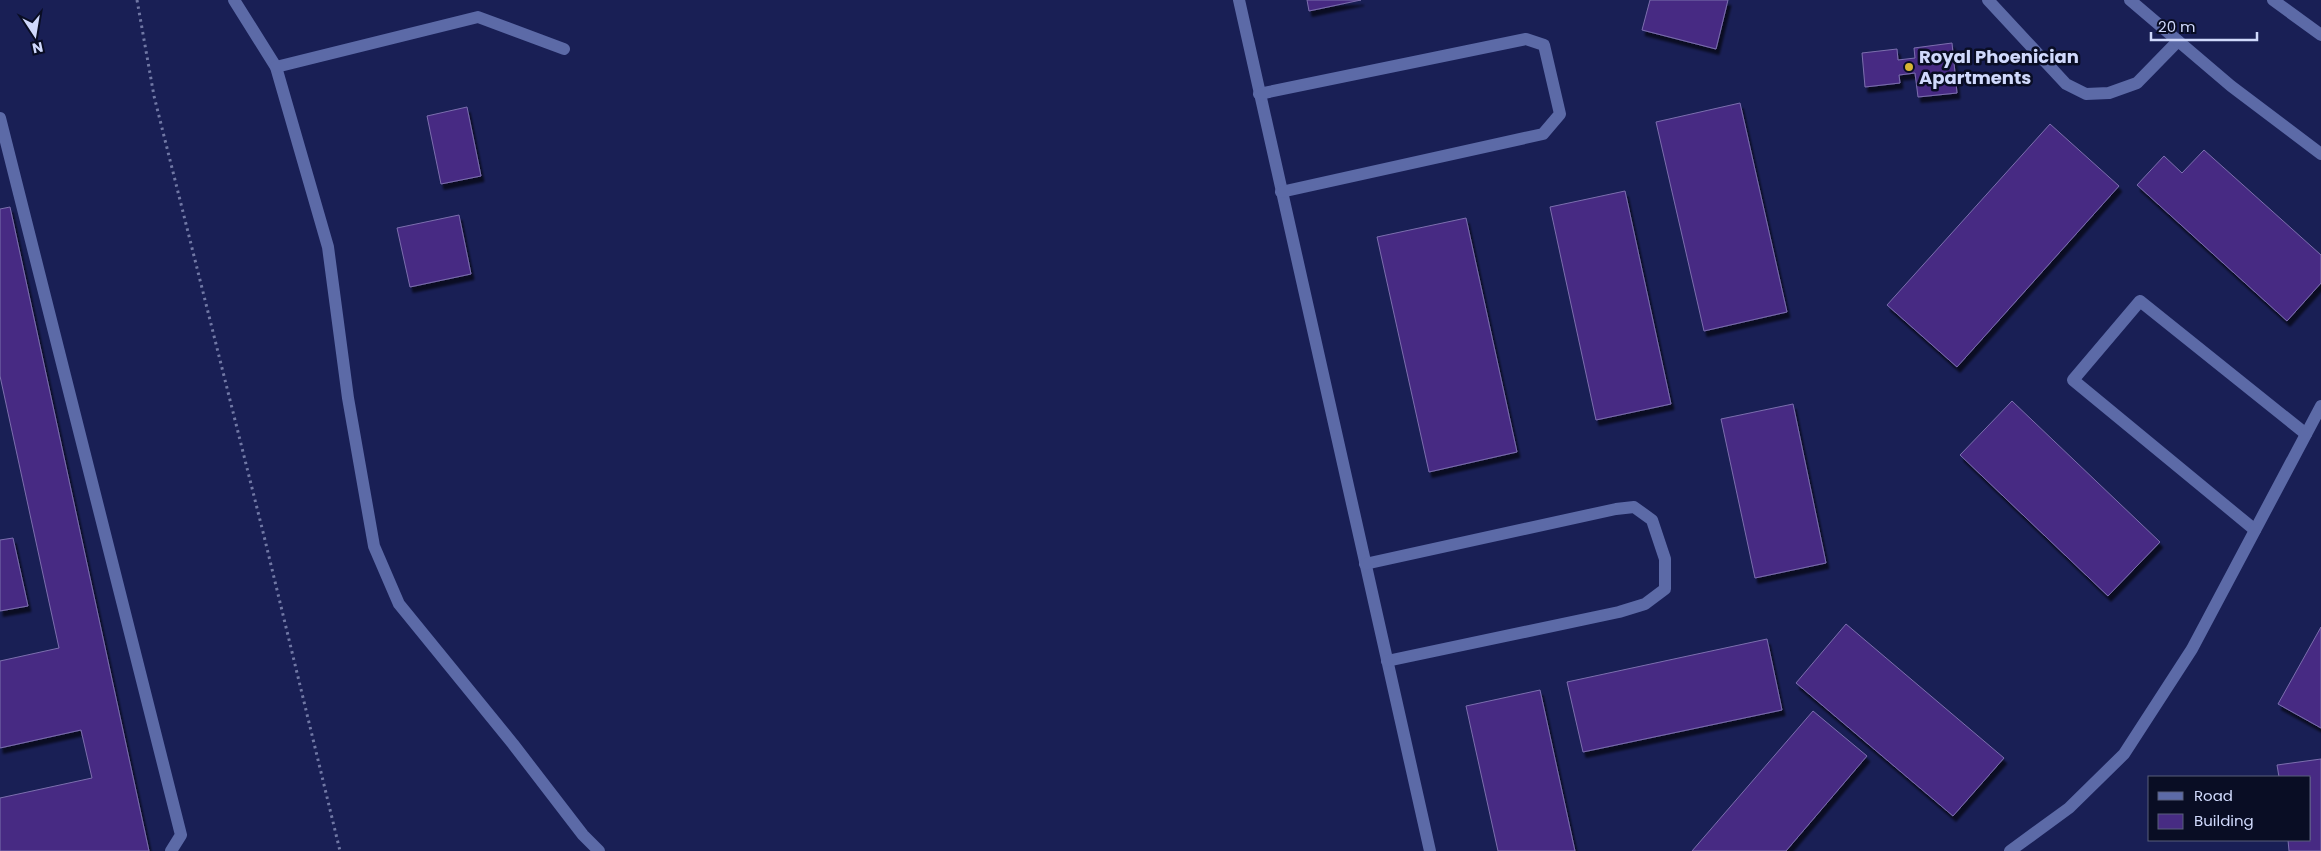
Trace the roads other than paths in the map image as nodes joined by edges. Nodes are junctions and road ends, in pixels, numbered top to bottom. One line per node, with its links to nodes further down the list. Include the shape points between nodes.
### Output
1 (234, 0): 9 (street)
2 (1239, 0): 10 (street)
3 (1988, 0): 7 (street, via 2066,84 2086,94 2109,93 2137,83)
4 (2130, 0): 7 (street)
5 (2274, 0): 6 (street)
6 (2321, 35)
7 (2178, 41): 12 (street)
8 (564, 49): 9 (street, via 478,18)
9 (276, 66): 20 (street, via 328,247 348,398 374,546 399,604)
10 (1259, 94): 13 (street); 13 (street, via 1526,39 1544,45 1560,114 1543,134)
11 (0, 118): 19 (street, via 181,835)
12 (2321, 154)
13 (1282, 192): 17 (street)
14 (2321, 406): 15 (street)
15 (2306, 434): 16 (street); 16 (street, via 2140,300 2073,380)
16 (2255, 530): 22 (street, via 2192,649 2124,754 2069,808)
17 (1365, 564): 18 (street); 18 (street, via 1634,507 1652,520 1664,559 1665,589 1645,604)
18 (1387, 661): 21 (street)
19 (171, 851)
20 (599, 851)
21 (1430, 851)
22 (2010, 851)

